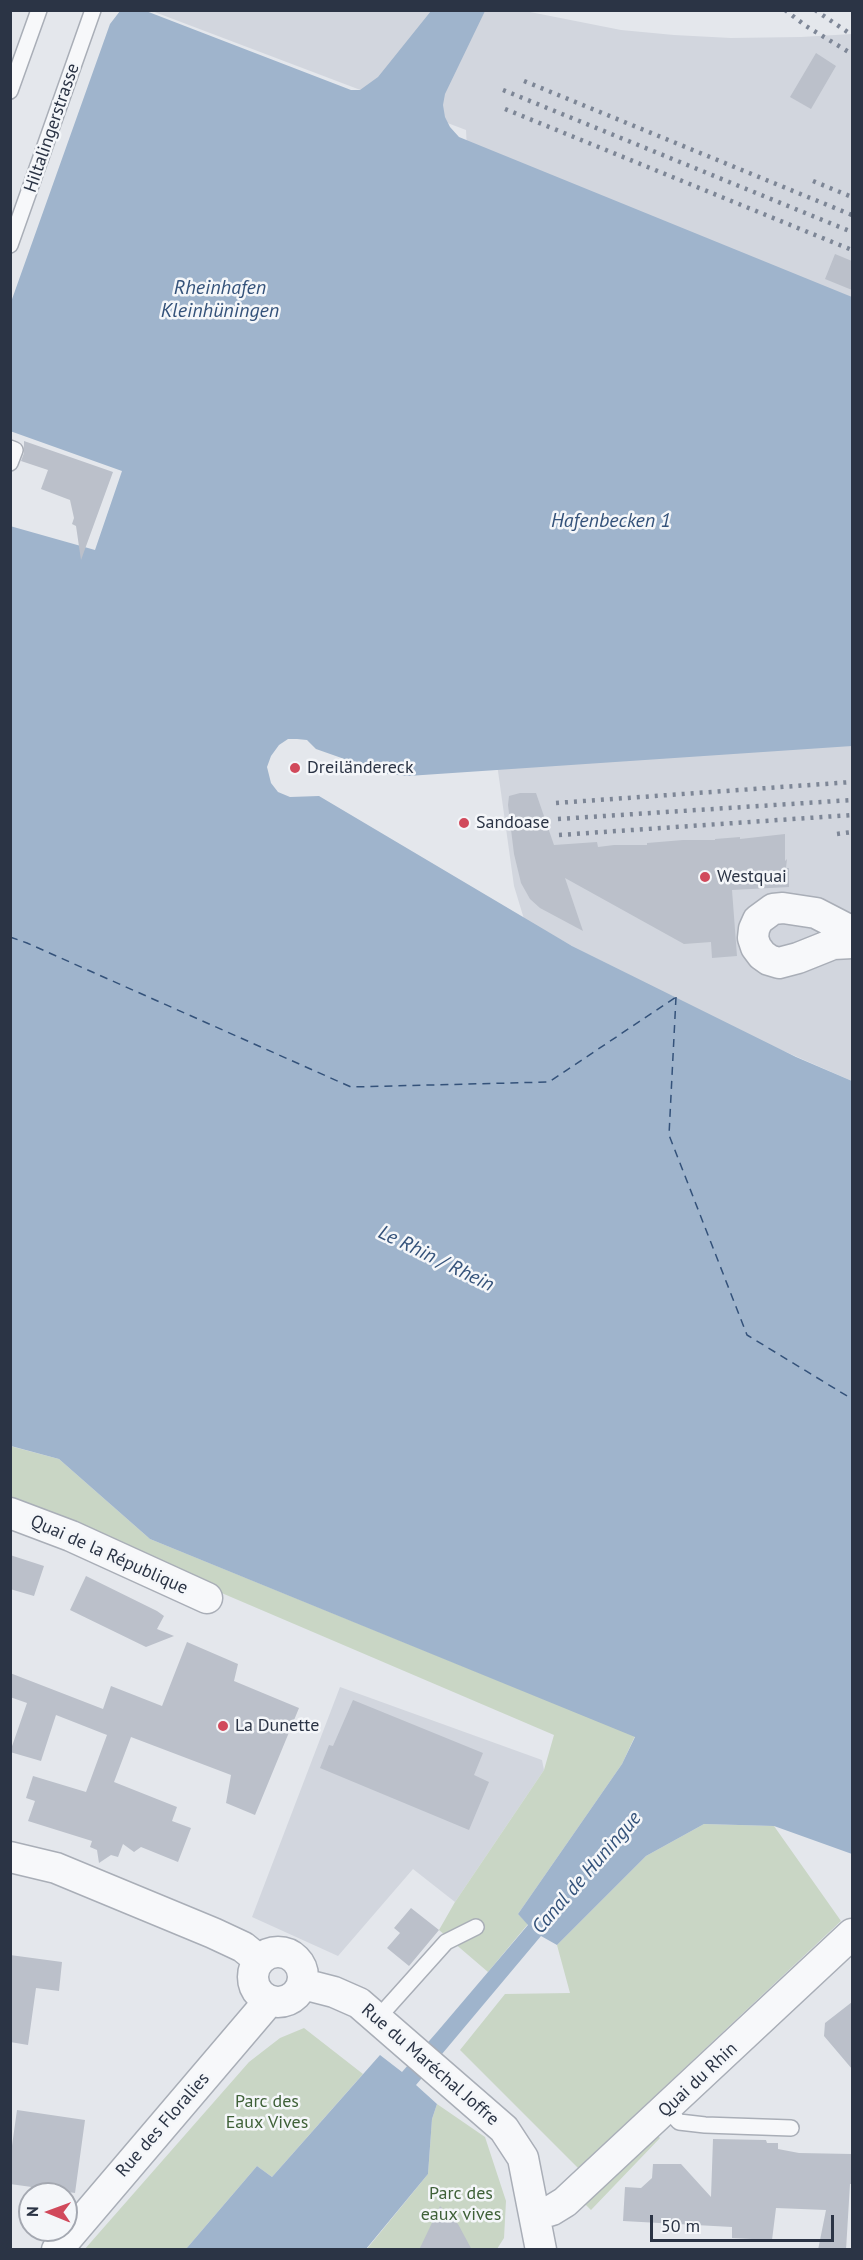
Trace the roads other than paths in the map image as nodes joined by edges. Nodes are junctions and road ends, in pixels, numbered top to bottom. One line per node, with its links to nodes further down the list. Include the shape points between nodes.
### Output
1 (39, 10): 3 (lane)
2 (93, 10): 4 (lane, Hiltalingerstrasse)
3 (10, 91)
4 (10, 246)
5 (10, 448): 6 (lane, via 15,450)
6 (10, 463)
7 (852, 935): 8 (street, via 816,913 783,908 773,909 758,920 753,938 762,955 779,963 833,944)
8 (852, 943)
9 (10, 1513): 10 (street, Quai de la République, via 71,1536)
10 (207, 1598)
11 (10, 1857): 14 (street, via 56,1868 213,1933 243,1947)
12 (476, 1927): 17 (lane, via 447,1942)
13 (852, 1934): 18 (street, Quai du Rhin)
14 (259, 1960): 15 (street, via 271,1952 285,1952 297,1960); 16 (street, via 253,1982 259,1994)
15 (303, 1984): 16 (street, via 294,1997 282,2002); 17 (street, Rue du Maréchal Joffre, via 359,2003)
16 (269, 2001): 21 (street, Rue des Floralies)
17 (386, 2026): 20 (street, Rue du Maréchal Joffre, via 504,2129 523,2158)
18 (667, 2109): 19 (lane, via 679,2122); 20 (street, Quai du Rhin, via 565,2202)
19 (791, 2128)
20 (536, 2215): 22 (street, Rue du Maréchal Joffre)
21 (57, 2250)
22 (541, 2250)

